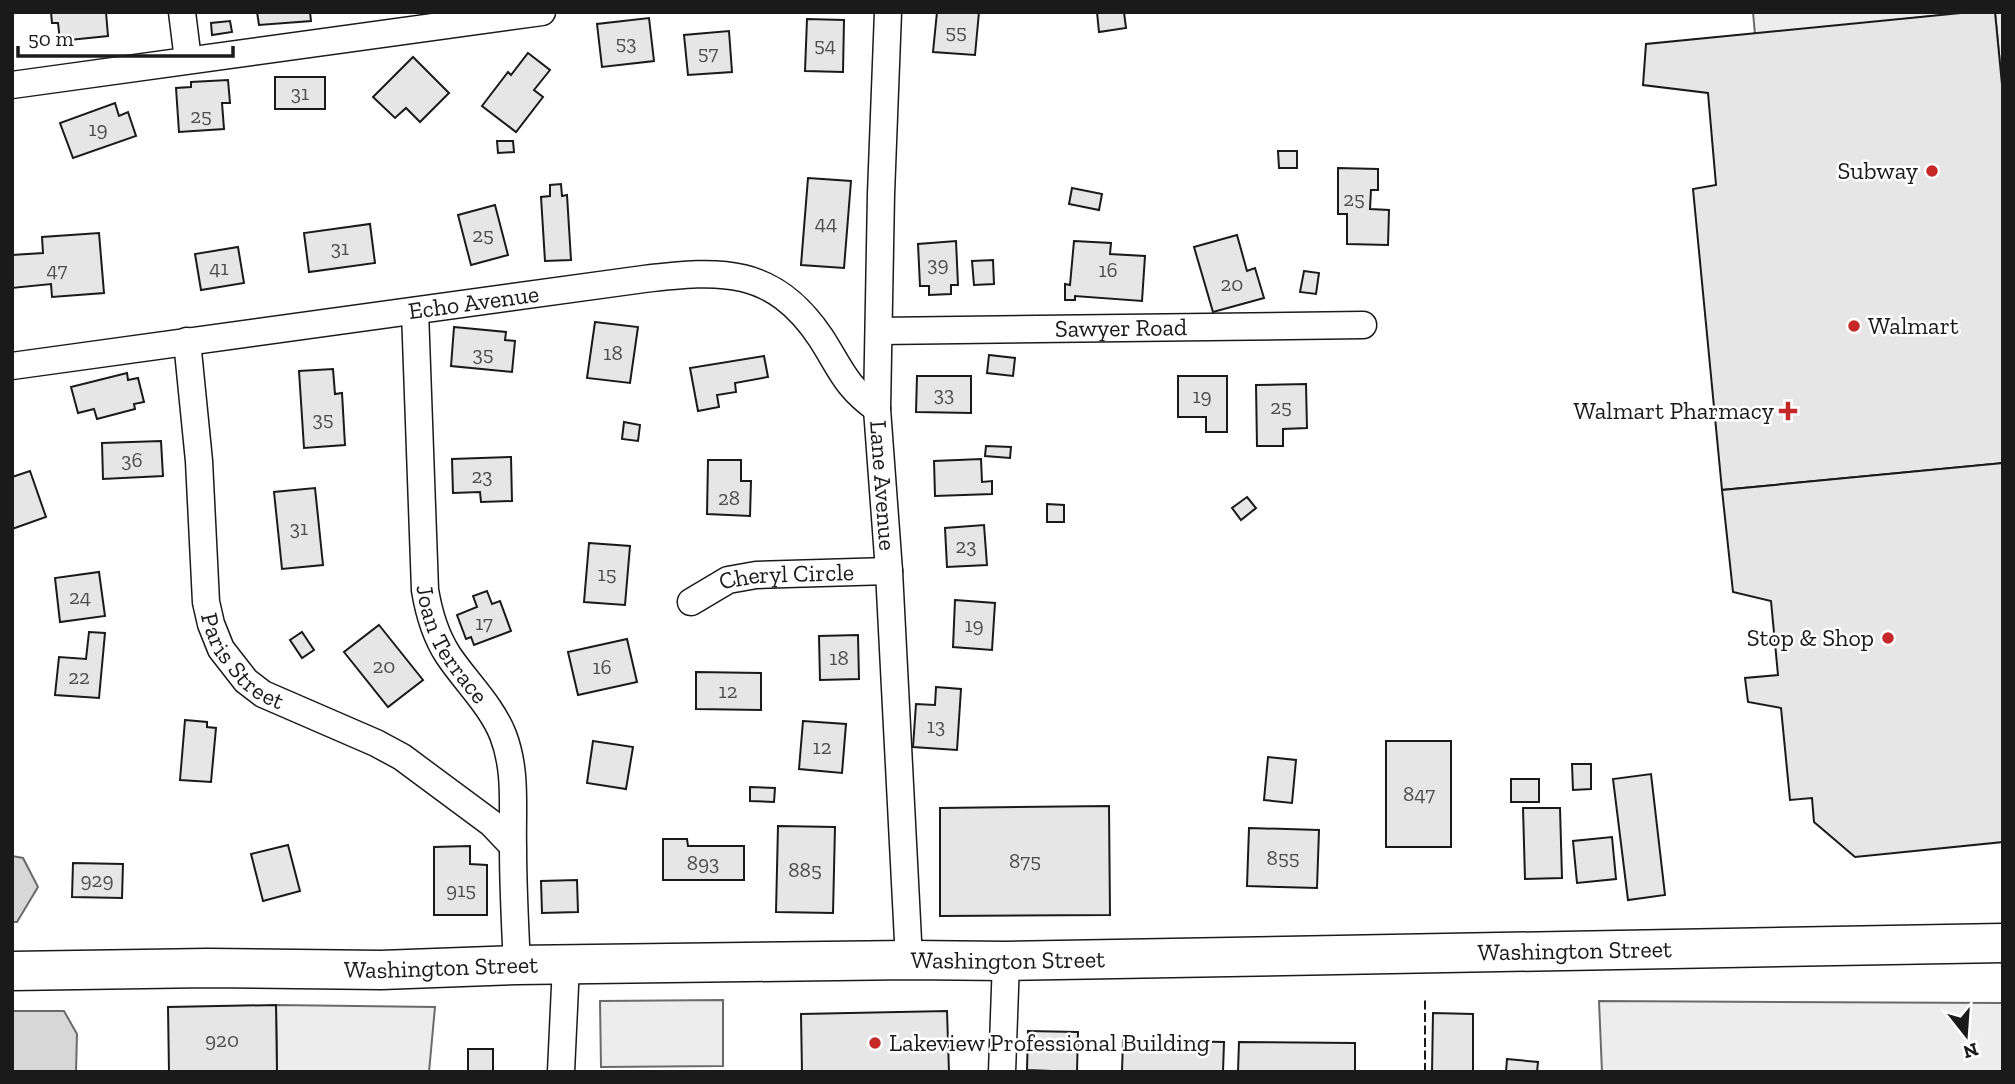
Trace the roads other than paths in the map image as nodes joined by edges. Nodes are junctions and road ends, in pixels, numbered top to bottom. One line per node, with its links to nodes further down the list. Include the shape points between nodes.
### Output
1 (182, 12): 4 (street)
2 (542, 12): 4 (street)
3 (888, 12): 8 (street, Lane Avenue)
4 (188, 60): 5 (street)
5 (12, 85)
6 (415, 311): 9 (street, Echo Avenue); 11 (street, Echo Avenue, via 695,273 740,277 761,284 795,307 815,330 845,380); 14 (street, Joan Terrace, via 425,590 430,616 449,657 492,712 508,751 513,777)
7 (1363, 326): 8 (street, Sawyer Road)
8 (879, 331): 11 (street, Lane Avenue)
9 (187, 341): 10 (street, Echo Avenue); 14 (street, Paris Street, via 206,602 221,649 246,681 263,694 402,757 491,823)
10 (12, 366)
11 (877, 409): 12 (street, Lane Avenue)
12 (888, 571): 13 (street, Cheryl Circle, via 756,575 728,580); 16 (street, Lane Avenue)
13 (691, 602)
14 (512, 845): 18 (street, Joan Terrace)
15 (2003, 943): 17 (main road, Washington Street)
16 (909, 960): 17 (main road, Washington Street); 19 (main road, Washington Street)
17 (1006, 961): 22 (street)
18 (517, 965): 19 (main road, Washington Street); 20 (main road, Washington Street)
19 (566, 965): 21 (street)
20 (12, 971)
21 (561, 1072)
22 (1002, 1072)

